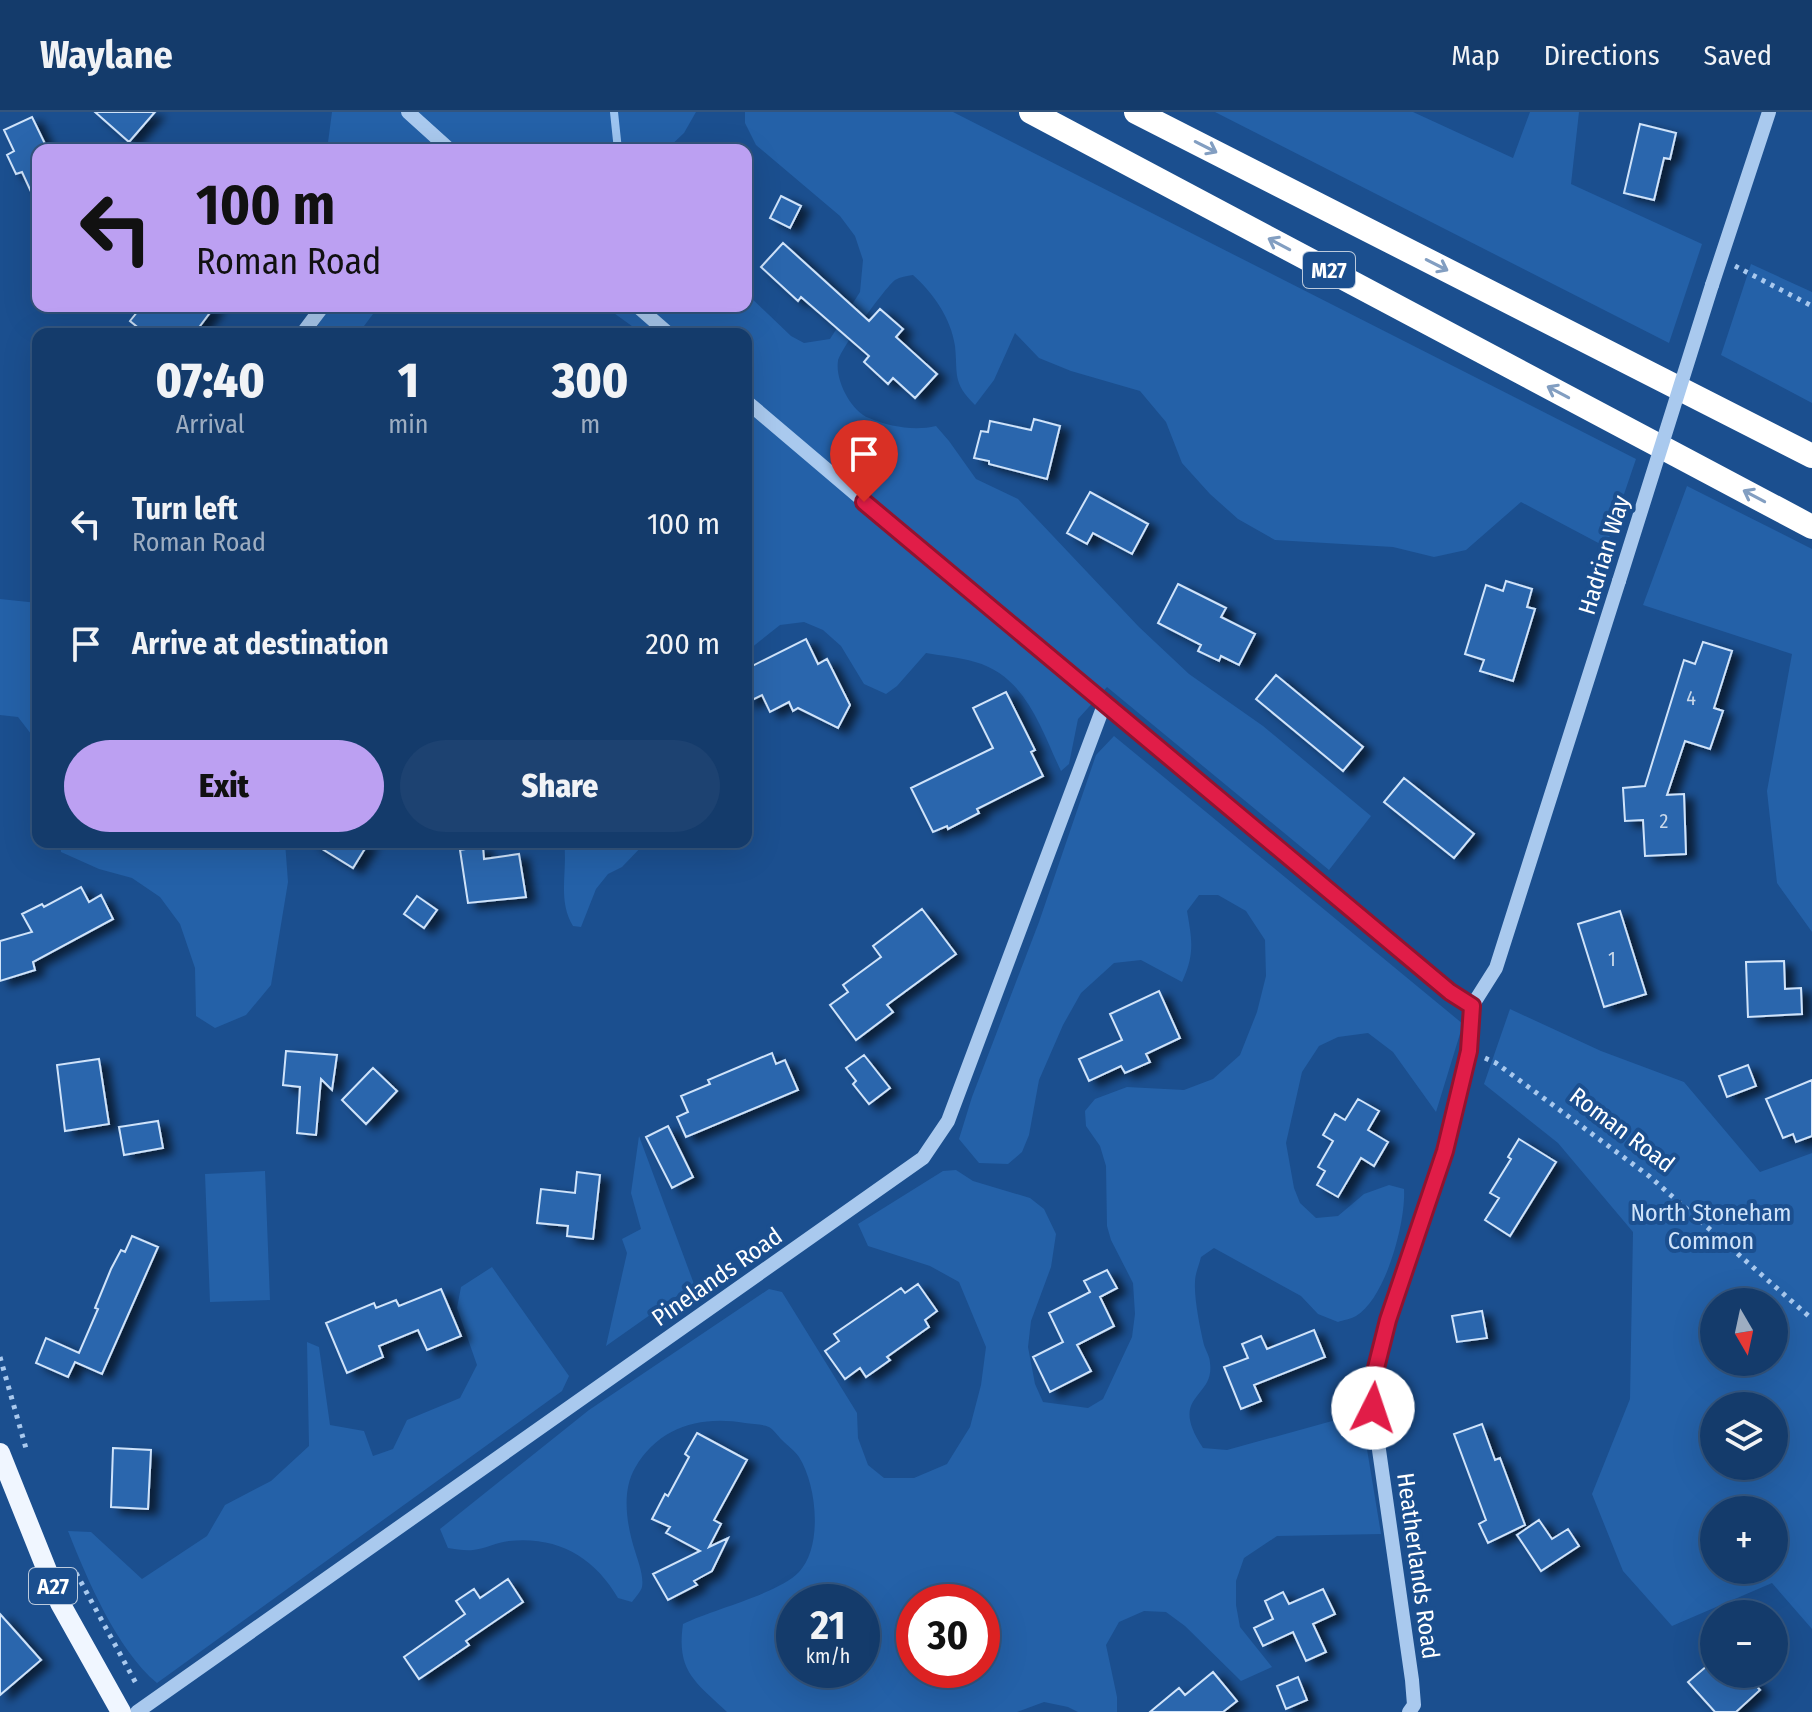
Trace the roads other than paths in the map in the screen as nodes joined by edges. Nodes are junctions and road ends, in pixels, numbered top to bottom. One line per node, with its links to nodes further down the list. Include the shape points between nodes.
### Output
1 (408, 112): 5 (street)
2 (1031, 112): 10 (highway, M27, one-way to 2)
3 (1136, 112): 9 (highway, M27, one-way to 9)
4 (1769, 112): 12 (street, Hadrian Way, bridge, via 1496,968)
5 (441, 144)
6 (644, 312): 7 (street)
7 (662, 328)
8 (752, 406): 11 (street)
9 (1812, 456)
10 (1812, 527)
11 (1104, 705): 12 (street); 15 (street, Pinelands Road, via 948,1121 923,1158)
12 (1472, 1006): 16 (street, Heatherlands Road, via 1469,1051 1445,1151 1376,1368 1373,1408 1412,1680 1414,1705)
13 (0, 1453): 14 (main road, A27, via 60,1603)
14 (121, 1712)
15 (137, 1712)
16 (1409, 1712)

